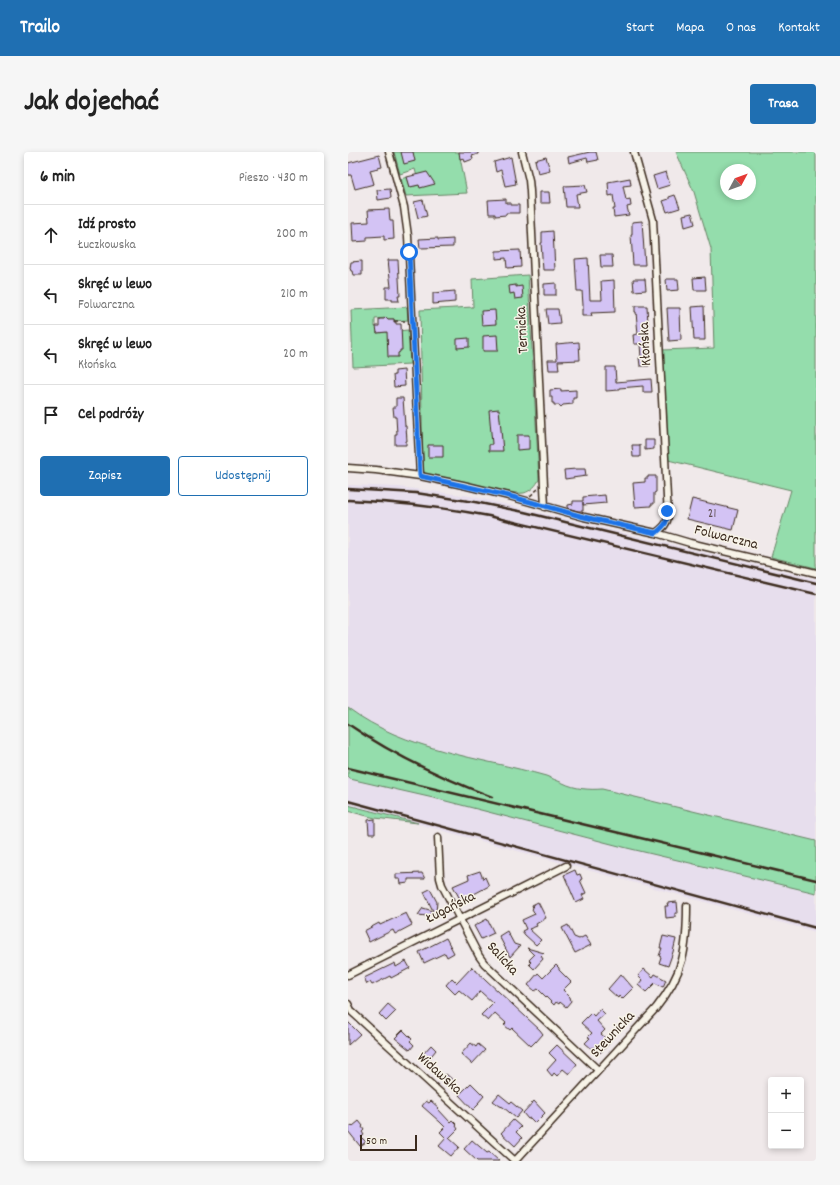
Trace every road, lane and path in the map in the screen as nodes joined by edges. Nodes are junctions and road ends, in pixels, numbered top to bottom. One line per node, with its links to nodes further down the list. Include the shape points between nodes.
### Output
1 (389, 152): 7 (street, via 404,207 408,236)
2 (522, 152): 8 (street, Ternicka, via 530,191)
3 (634, 152): 11 (street, Kłońska, via 652,214 654,231 668,517 664,527)
4 (394, 321): 5 (path)
5 (408, 321)
6 (348, 468): 7 (street, Folwarczna)
7 (420, 476): 9 (street, Folwarczna)
8 (544, 488): 9 (path, via 533,492); 10 (street, Ternicka)
9 (528, 502): 10 (street, Folwarczna)
10 (545, 507): 11 (street, Folwarczna)
11 (656, 533): 12 (street, Folwarczna)
12 (816, 573)
13 (438, 837): 16 (street, Salicka, via 440,878)
14 (566, 866): 16 (street, Ługańska)
15 (687, 906): 19 (street, Stewnicka, via 686,941 676,978 656,1008)
16 (459, 918): 17 (street, Ługańska); 19 (street, Salicka, via 484,963)
17 (348, 975)
18 (348, 1004): 20 (street, Widawska, via 352,1012)
19 (598, 1070): 20 (street, Stewnicka)
20 (515, 1161)

